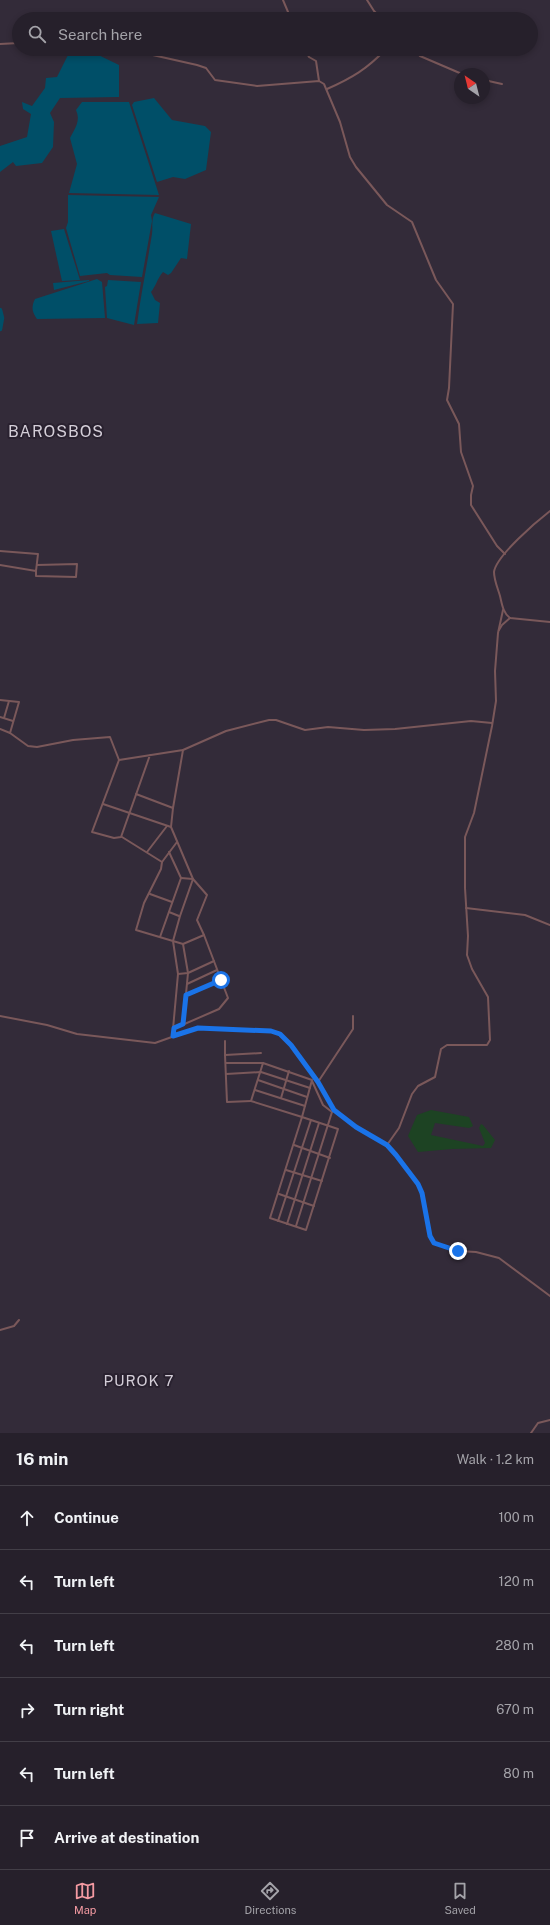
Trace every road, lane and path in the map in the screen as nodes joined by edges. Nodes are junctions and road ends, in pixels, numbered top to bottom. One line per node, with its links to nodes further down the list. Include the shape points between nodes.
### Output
1 (283, 0): 3 (street)
2 (367, 0): 4 (street)
3 (288, 12)
4 (375, 12)
5 (12, 43): 6 (street)
6 (0, 44)
7 (157, 56): 12 (street, via 206,68 215,80 257,86)
8 (308, 56): 12 (street, via 316,61)
9 (379, 56): 15 (street, via 349,80)
10 (422, 56): 11 (street)
11 (454, 71)
12 (319, 81): 15 (street)
13 (490, 81): 14 (street)
14 (502, 84)
15 (327, 89): 18 (street, via 356,167 387,205 412,222 436,280 453,304 447,400 459,424 461,452 473,486 471,505 496,546)
16 (550, 510): 18 (street)
17 (0, 551): 20 (street, via 38,554)
18 (505, 554): 22 (street, via 494,572)
19 (0, 565): 21 (street)
20 (37, 565): 21 (street); 21 (street, via 77,564 76,577 36,576)
21 (36, 572)
22 (503, 610): 23 (street); 25 (street)
23 (510, 618): 24 (street); 25 (street)
24 (550, 622)
25 (498, 633): 31 (street, via 496,701)
26 (0, 700): 27 (street)
27 (9, 701): 29 (street); 30 (street, via 19,702)
28 (0, 717): 29 (street)
29 (4, 718): 30 (street)
30 (13, 721): 33 (street)
31 (492, 724): 34 (street, via 471,721 395,729 328,727 305,730 276,720 226,731); 52 (street, via 474,813 465,837)
32 (0, 729): 33 (street)
33 (10, 733): 36 (street, via 28,746 37,747 73,740 110,737)
34 (183, 750): 35 (street); 39 (street)
35 (150, 755): 36 (street); 37 (street)
36 (119, 760): 38 (street)
37 (136, 794): 39 (street); 40 (street)
38 (103, 804): 40 (street); 43 (street, via 92,832 114,838)
39 (173, 808): 42 (street)
40 (129, 813): 41 (street); 43 (street)
41 (167, 826): 42 (street); 45 (street)
42 (171, 827): 44 (street)
43 (121, 837): 45 (street)
44 (177, 842): 46 (street); 49 (street)
45 (147, 852): 47 (street)
46 (169, 852): 47 (street); 48 (street)
47 (162, 862): 50 (street)
48 (181, 878): 49 (street); 51 (street)
49 (193, 879): 54 (street); 56 (street, via 207,895 198,920)
50 (150, 894): 51 (street); 57 (street, via 144,903 136,930)
51 (172, 902): 53 (street)
52 (466, 908): 55 (street, via 524,915); 97 (street, via 468,960 488,997 489,1043 483,1046 447,1045 441,1049 435,1077 418,1086 412,1094 399,1128)
53 (169, 912): 54 (street); 57 (street)
54 (180, 916): 58 (street)
55 (550, 924)
56 (204, 935): 59 (street); 60 (street)
57 (160, 937): 58 (street)
58 (173, 941): 59 (street); 63 (street)
59 (183, 944): 62 (street)
60 (214, 961): 61 (street); 62 (street)
61 (217, 970): 64 (street); 65 (street)
62 (188, 973): 63 (street); 65 (street)
63 (178, 974): 70 (street)
64 (221, 980): 66 (street); 69 (street, via 228,998 220,1009)
65 (187, 984): 66 (street)
66 (186, 995): 69 (street)
67 (0, 1016): 71 (street, via 77,1034 144,1042 155,1043)
68 (354, 1016): 83 (street, via 353,1029)
69 (183, 1024): 70 (street)
70 (174, 1028): 71 (street)
71 (173, 1036): 83 (street, via 198,1028 276,1032 291,1045)
72 (225, 1041): 74 (street)
73 (261, 1053): 74 (street)
74 (225, 1055): 76 (street)
75 (263, 1063): 76 (street); 77 (street); 78 (street)
76 (226, 1064): 79 (street)
77 (290, 1071): 81 (street); 82 (street)
78 (260, 1072): 79 (street); 80 (street); 81 (street)
79 (226, 1074): 89 (street, via 227,1102)
80 (258, 1080): 85 (street); 86 (street)
81 (286, 1080): 84 (street); 85 (street)
82 (312, 1080): 84 (street); 91 (street, via 323,1105)
83 (318, 1082): 91 (street)
84 (310, 1088): 87 (street)
85 (284, 1089): 87 (street); 88 (street)
86 (255, 1090): 88 (street); 89 (street)
87 (307, 1097): 90 (street)
88 (281, 1098): 90 (street)
89 (251, 1101): 92 (street)
90 (305, 1106): 92 (street)
91 (333, 1111): 95 (street); 97 (street)
92 (302, 1117): 93 (street); 96 (street)
93 (310, 1120): 94 (street); 98 (street)
94 (319, 1123): 95 (street); 99 (street)
95 (327, 1126): 100 (street); 101 (street, via 338,1129)
96 (294, 1145): 98 (street); 102 (street)
97 (387, 1145): 115 (street, via 418,1184 430,1236 434,1243 458,1251 476,1252 499,1258)
98 (301, 1148): 99 (street); 103 (street)
99 (310, 1151): 100 (street); 104 (street)
100 (319, 1154): 101 (street); 105 (street)
101 (330, 1158): 106 (street)
102 (286, 1170): 103 (street); 107 (street)
103 (294, 1172): 104 (street); 108 (street)
104 (303, 1175): 105 (street); 109 (street)
105 (312, 1178): 106 (street); 110 (street)
106 (322, 1181): 111 (street)
107 (279, 1194): 108 (street); 112 (street, via 270,1218)
108 (286, 1196): 109 (street); 112 (street)
109 (294, 1199): 110 (street); 113 (street)
110 (304, 1202): 111 (street); 114 (street)
111 (314, 1206): 114 (street, via 306,1230)
112 (278, 1221): 113 (street)
113 (287, 1224): 114 (street)
114 (296, 1226)
115 (550, 1296)
116 (19, 1320): 117 (street, via 14,1326)
117 (0, 1330)
118 (550, 1420): 119 (street, via 538,1423)
119 (531, 1433)

